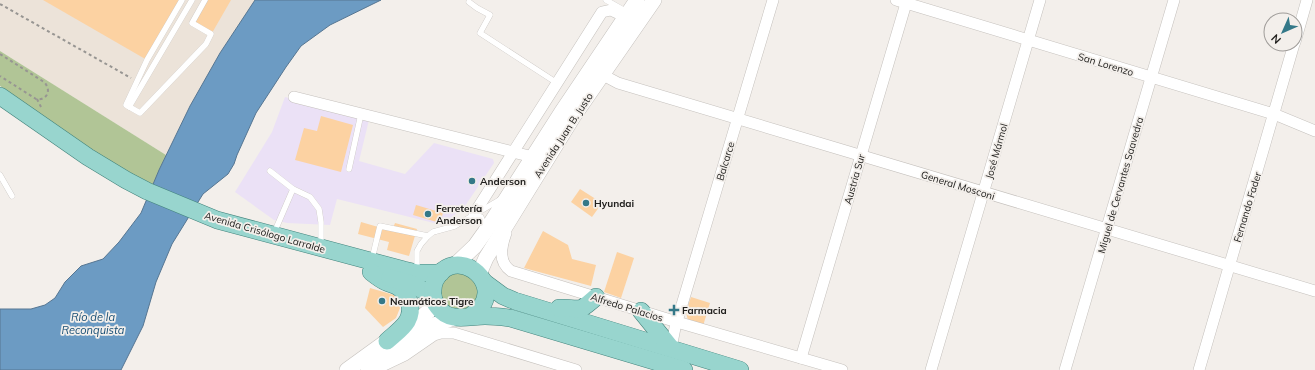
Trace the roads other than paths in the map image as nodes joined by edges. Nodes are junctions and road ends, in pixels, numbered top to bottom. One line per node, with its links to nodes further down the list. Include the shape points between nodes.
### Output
1 (182, 0): 22 (lane, via 147,60 126,105)
2 (192, 0): 22 (lane)
3 (205, 0): 22 (lane, via 192,22 210,34 206,44 140,113)
4 (606, 0): 14 (lane)
5 (637, 0): 14 (main road, Avenida Juan B. Justo)
6 (654, 0): 17 (main road, Avenida Juan B. Justo)
7 (773, 0): 26 (street, Balcarce)
8 (1040, 0): 15 (street, José Mármol)
9 (1174, 0): 18 (street, Miguel de Cervantes Saavedra)
10 (1307, 0): 13 (street, Fernando Fader)
11 (903, 1): 15 (street, San Lorenzo); 29 (street, Austria Sur)
12 (469, 2): 19 (lane, via 490,15 480,32)
13 (1303, 14)
14 (627, 15): 19 (street, via 611,10 602,12); 30 (main road, Avenida Juan B. Justo)
15 (1028, 40): 18 (street, San Lorenzo); 36 (street, José Mármol)
16 (1292, 52): 25 (street, Fernando Fader)
17 (603, 75): 26 (street, General Mosconi, via 618,83); 38 (main road, Avenida Juan B. Justo)
18 (1151, 77): 25 (street, San Lorenzo); 40 (street, Miguel de Cervantes Saavedra)
19 (557, 83): 28 (street)
20 (0, 96): 31 (main road, Avenida Crisólogo Larralde)
21 (294, 97): 24 (street)
22 (129, 107)
23 (0, 108): 31 (main road, Avenida Crisólogo Larralde)
24 (361, 114): 28 (street); 32 (lane)
25 (1274, 114): 27 (street, San Lorenzo); 46 (street, Fernando Fader)
26 (737, 119): 29 (street, General Mosconi); 56 (street, Balcarce)
27 (1315, 131)
28 (513, 152): 30 (street); 39 (street)
29 (861, 155): 36 (street, General Mosconi); 60 (street, Austria Sur)
30 (533, 157): 38 (main road, Avenida Juan B. Justo)
31 (85, 161): 42 (main road, Avenida Crisólogo Larralde, via 122,188 149,202 215,228)
32 (349, 169)
33 (270, 171): 35 (lane)
34 (0, 175): 37 (lane)
35 (293, 189): 43 (lane); 45 (lane, via 310,197 319,209)
36 (984, 192): 40 (street, General Mosconi); 68 (street, José Mármol)
37 (12, 196)
38 (515, 197): 39 (lane); 41 (main road, Avenida Juan B. Justo); 50 (main road, Avenida Juan B. Justo, via 486,258); 52 (street, Alfredo Palacios, via 501,251 507,269)
39 (474, 214): 41 (lane, via 484,220); 44 (lane, via 455,226 433,232)
40 (1106, 229): 46 (street, General Mosconi); 69 (street, Miguel de Cervantes Saavedra)
41 (485, 232): 48 (main road, Avenida Juan B. Justo, via 475,246)
42 (254, 235): 43 (main road, Avenida Crisólogo Larralde); 47 (main road, Avenida Crisólogo Larralde)
43 (274, 235): 45 (main road, Avenida Crisólogo Larralde)
44 (428, 236): 47 (lane, via 380,226); 49 (lane, via 417,252)
45 (321, 248): 47 (main road, Avenida Crisólogo Larralde)
46 (1229, 266): 51 (street, General Mosconi); 70 (street, Fernando Fader)
47 (371, 267): 49 (main road, Avenida Crisólogo Larralde); 53 (main road, Avenida Crisólogo Larralde, via 412,284); 58 (main road, via 386,282 399,287 408,298 410,306 408,320)
48 (448, 269): 49 (main road, Avenida Crisólogo Larralde); 50 (main road, via 471,268); 53 (main road, via 434,284)
49 (417, 273)
50 (482, 278): 55 (main road, via 503,296); 57 (main road, via 486,290 481,307)
51 (1315, 291)
52 (596, 297): 54 (street, Alfredo Palacios); 55 (main road, via 583,309 561,308)
53 (434, 300): 57 (main road, via 444,313); 58 (main road, via 412,326)
54 (641, 311): 56 (street, Alfredo Palacios); 59 (main road)
55 (550, 312): 59 (main road)
56 (677, 322): 59 (street, Balcarce); 60 (street, Alfredo Palacios)
57 (459, 323): 61 (main road, via 500,317 519,320); 63 (main road, via 428,327); 64 (street); 65 (street)
58 (387, 341): 62 (main road)
59 (671, 348): 66 (main road)
60 (801, 358): 67 (street, Alfredo Palacios)
61 (673, 368)
62 (347, 370)
63 (368, 370)
64 (374, 370)
65 (576, 370)
66 (740, 370)
67 (842, 370)
68 (931, 370)
69 (1065, 370)
70 (1199, 370)

